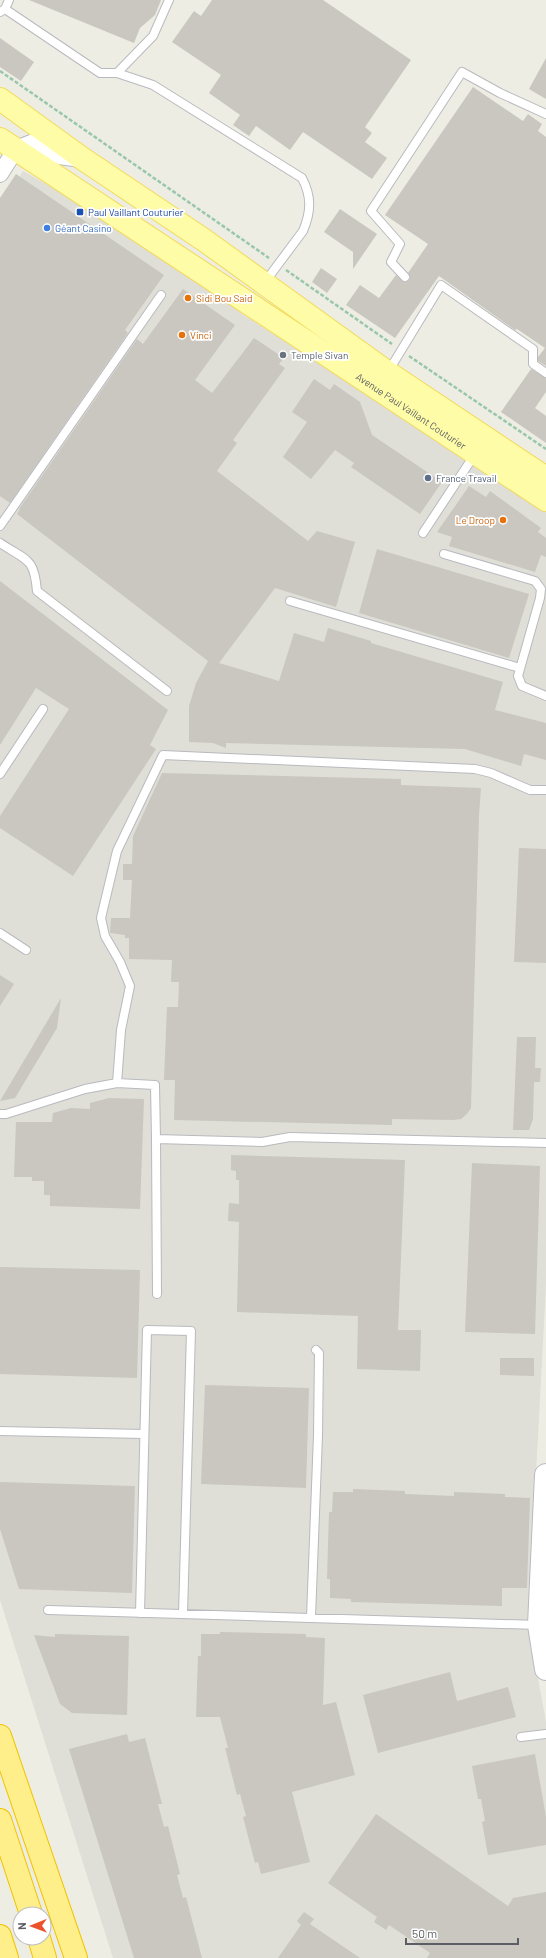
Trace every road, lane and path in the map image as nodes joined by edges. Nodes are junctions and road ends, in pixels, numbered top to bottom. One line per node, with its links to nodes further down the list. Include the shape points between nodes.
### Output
1 (9, 0): 3 (lane)
2 (169, 0): 4 (lane, via 153,36)
3 (2, 10): 4 (lane, via 100,73)
4 (117, 73): 11 (lane, via 153,85 302,178 309,190 310,202 303,231)
5 (0, 99): 8 (main road, Avenue Paul Vaillant Couturier)
6 (546, 114): 10 (lane, via 462,72 371,211 400,244 391,262)
7 (8, 144): 8 (street, Avenue Paul Vaillant Couturier, via 34,142 52,155); 9 (street); 15 (main road, Avenue Paul Vaillant Couturier)
8 (83, 159): 11 (main road, Avenue Paul Vaillant Couturier)
9 (0, 174)
10 (405, 277)
11 (264, 283): 13 (main road, Avenue Paul Vaillant Couturier)
12 (161, 295): 18 (lane)
13 (387, 372): 14 (lane, via 428,299 441,285 533,349 533,364); 16 (main road, Avenue Paul Vaillant Couturier)
14 (546, 373)
15 (476, 454): 17 (main road, Avenue Paul Vaillant Couturier); 19 (lane)
16 (546, 478)
17 (546, 500)
18 (0, 526)
19 (423, 533)
20 (0, 543): 24 (lane, via 31,563 35,572 37,591)
21 (444, 554): 23 (lane, via 535,581 541,589)
22 (290, 601): 23 (lane)
23 (520, 668): 25 (lane, via 518,676 522,686)
24 (167, 692)
25 (546, 696)
26 (43, 710): 27 (lane)
27 (0, 774)
28 (546, 790): 31 (lane, via 530,790 475,769 163,755 117,851 101,918 105,936 130,986 121,1030)
29 (0, 933): 30 (lane)
30 (26, 950)
31 (117, 1083): 32 (lane, via 85,1089); 33 (lane, via 155,1084)
32 (0, 1114)
33 (156, 1139): 34 (lane, via 262,1142 290,1137); 35 (lane)
34 (546, 1143)
35 (157, 1294)
36 (316, 1350): 43 (lane, via 319,1353 318,1435)
37 (0, 1431): 38 (lane)
38 (144, 1434): 41 (lane); 42 (lane, via 147,1330 191,1331)
39 (546, 1475): 44 (street)
40 (48, 1610): 41 (lane)
41 (140, 1612): 42 (lane)
42 (183, 1614): 43 (lane)
43 (311, 1617): 44 (lane)
44 (539, 1625): 45 (street)
45 (546, 1669)
46 (546, 1734): 48 (lane)
47 (0, 1736): 55 (highway)
48 (521, 1737)
49 (0, 1820): 50 (highway)
50 (28, 1906)
51 (0, 1936): 53 (highway)
52 (41, 1946): 54 (highway)
53 (7, 1958)
54 (45, 1958)
55 (76, 1958)

